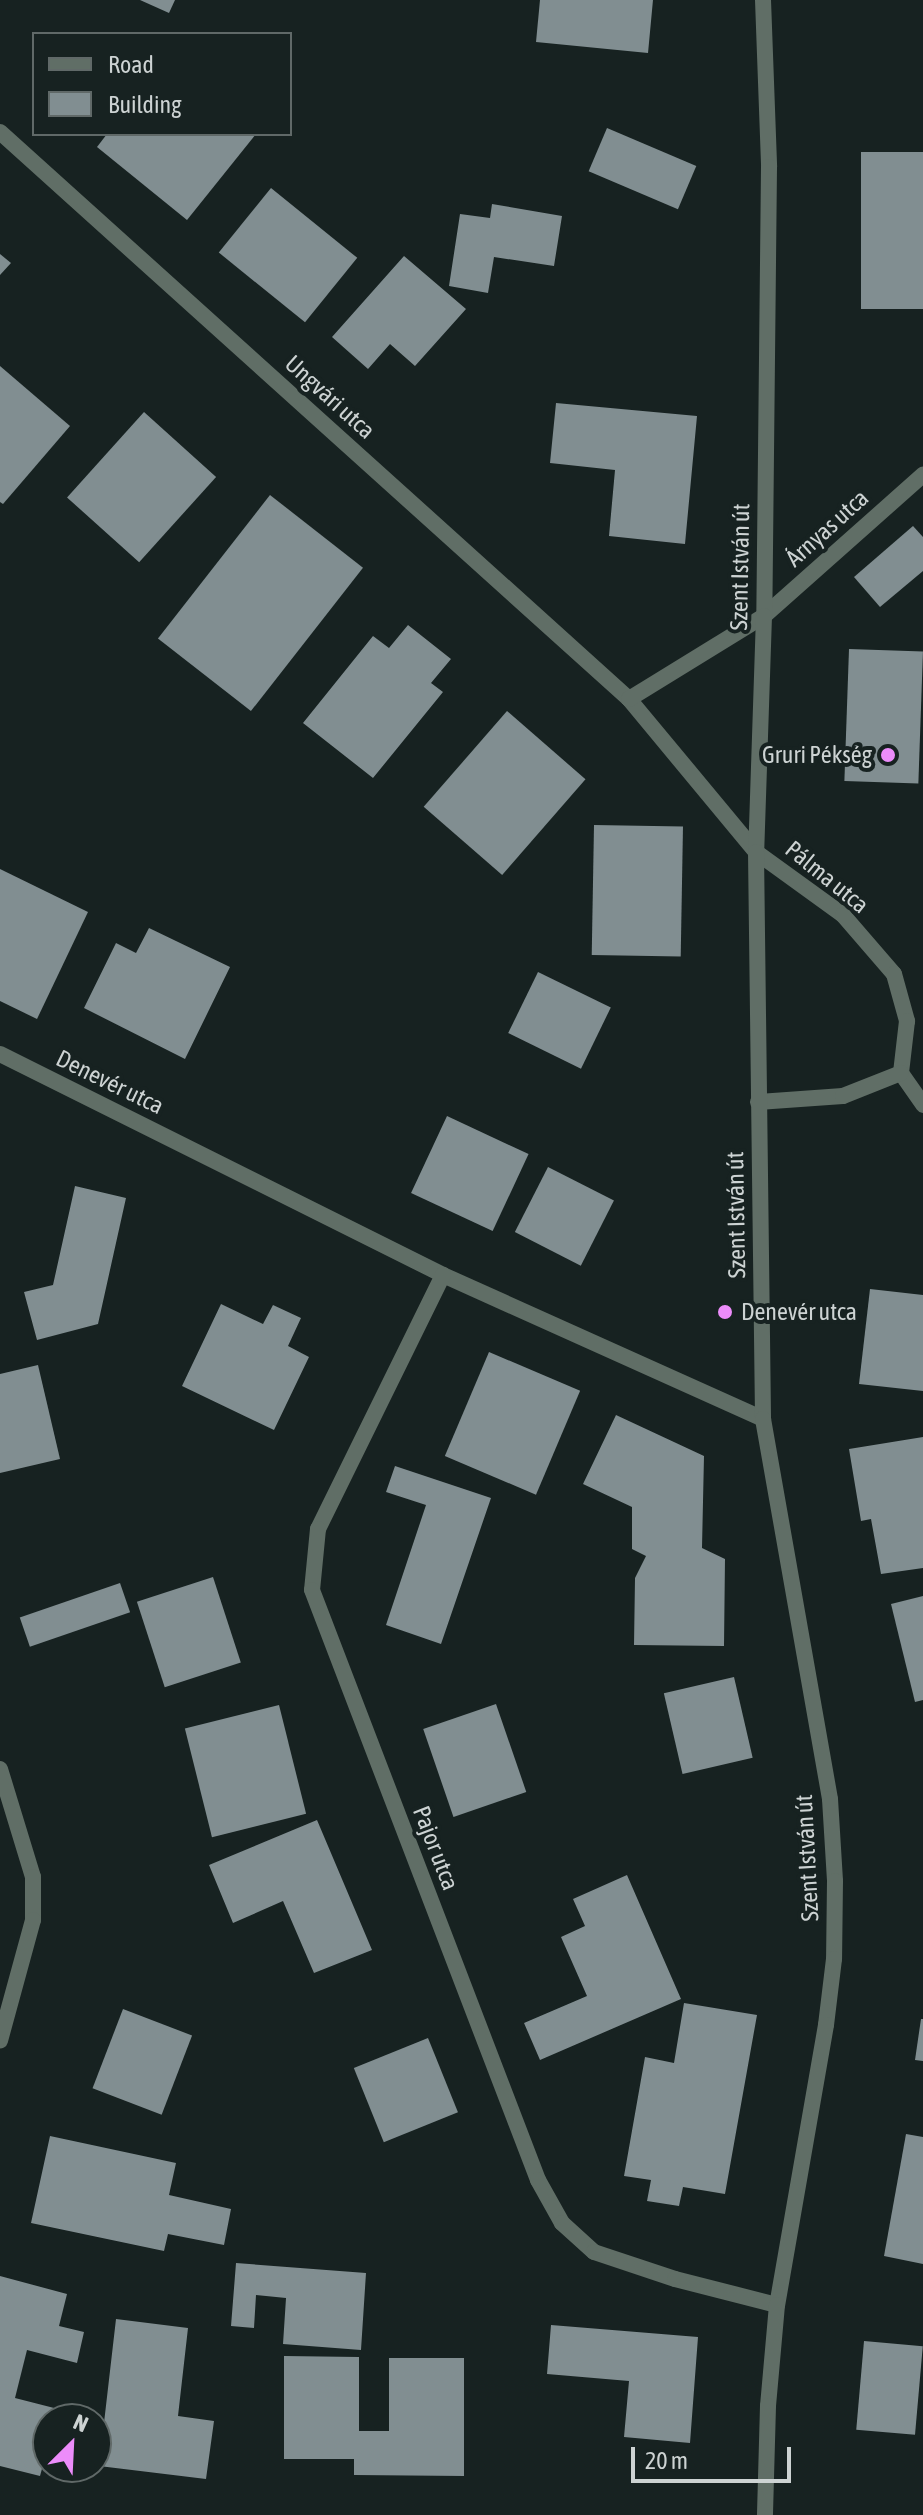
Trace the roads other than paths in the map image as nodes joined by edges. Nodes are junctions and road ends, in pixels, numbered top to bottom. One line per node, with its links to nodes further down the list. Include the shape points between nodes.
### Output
1 (763, 0): 4 (street, Szent István út, via 769,167)
2 (0, 132): 5 (street, Ungvári utca)
3 (923, 475): 4 (street, Árnyas utca)
4 (764, 616): 5 (street); 6 (street, Szent István út)
5 (629, 699): 6 (street, Ungvári utca)
6 (756, 852): 8 (street, Pálma utca, via 843,915 894,974 907,1021); 9 (street, Szent István út)
7 (0, 1054): 11 (street, Denevér utca)
8 (901, 1073): 9 (street, via 843,1096); 10 (street)
9 (758, 1102): 12 (street, Szent István út)
10 (923, 1105)
11 (443, 1275): 12 (street, Denevér utca); 15 (street, Pajor utca, via 318,1529 312,1590 532,2166 562,2223 594,2252)
12 (763, 1419): 15 (street, Szent István út, via 830,1799 835,1881 826,2025)
13 (0, 1769): 14 (street, via 33,1877 33,1920)
14 (0, 2041)
15 (777, 2305): 16 (street, Szent István út)
16 (765, 2515)

